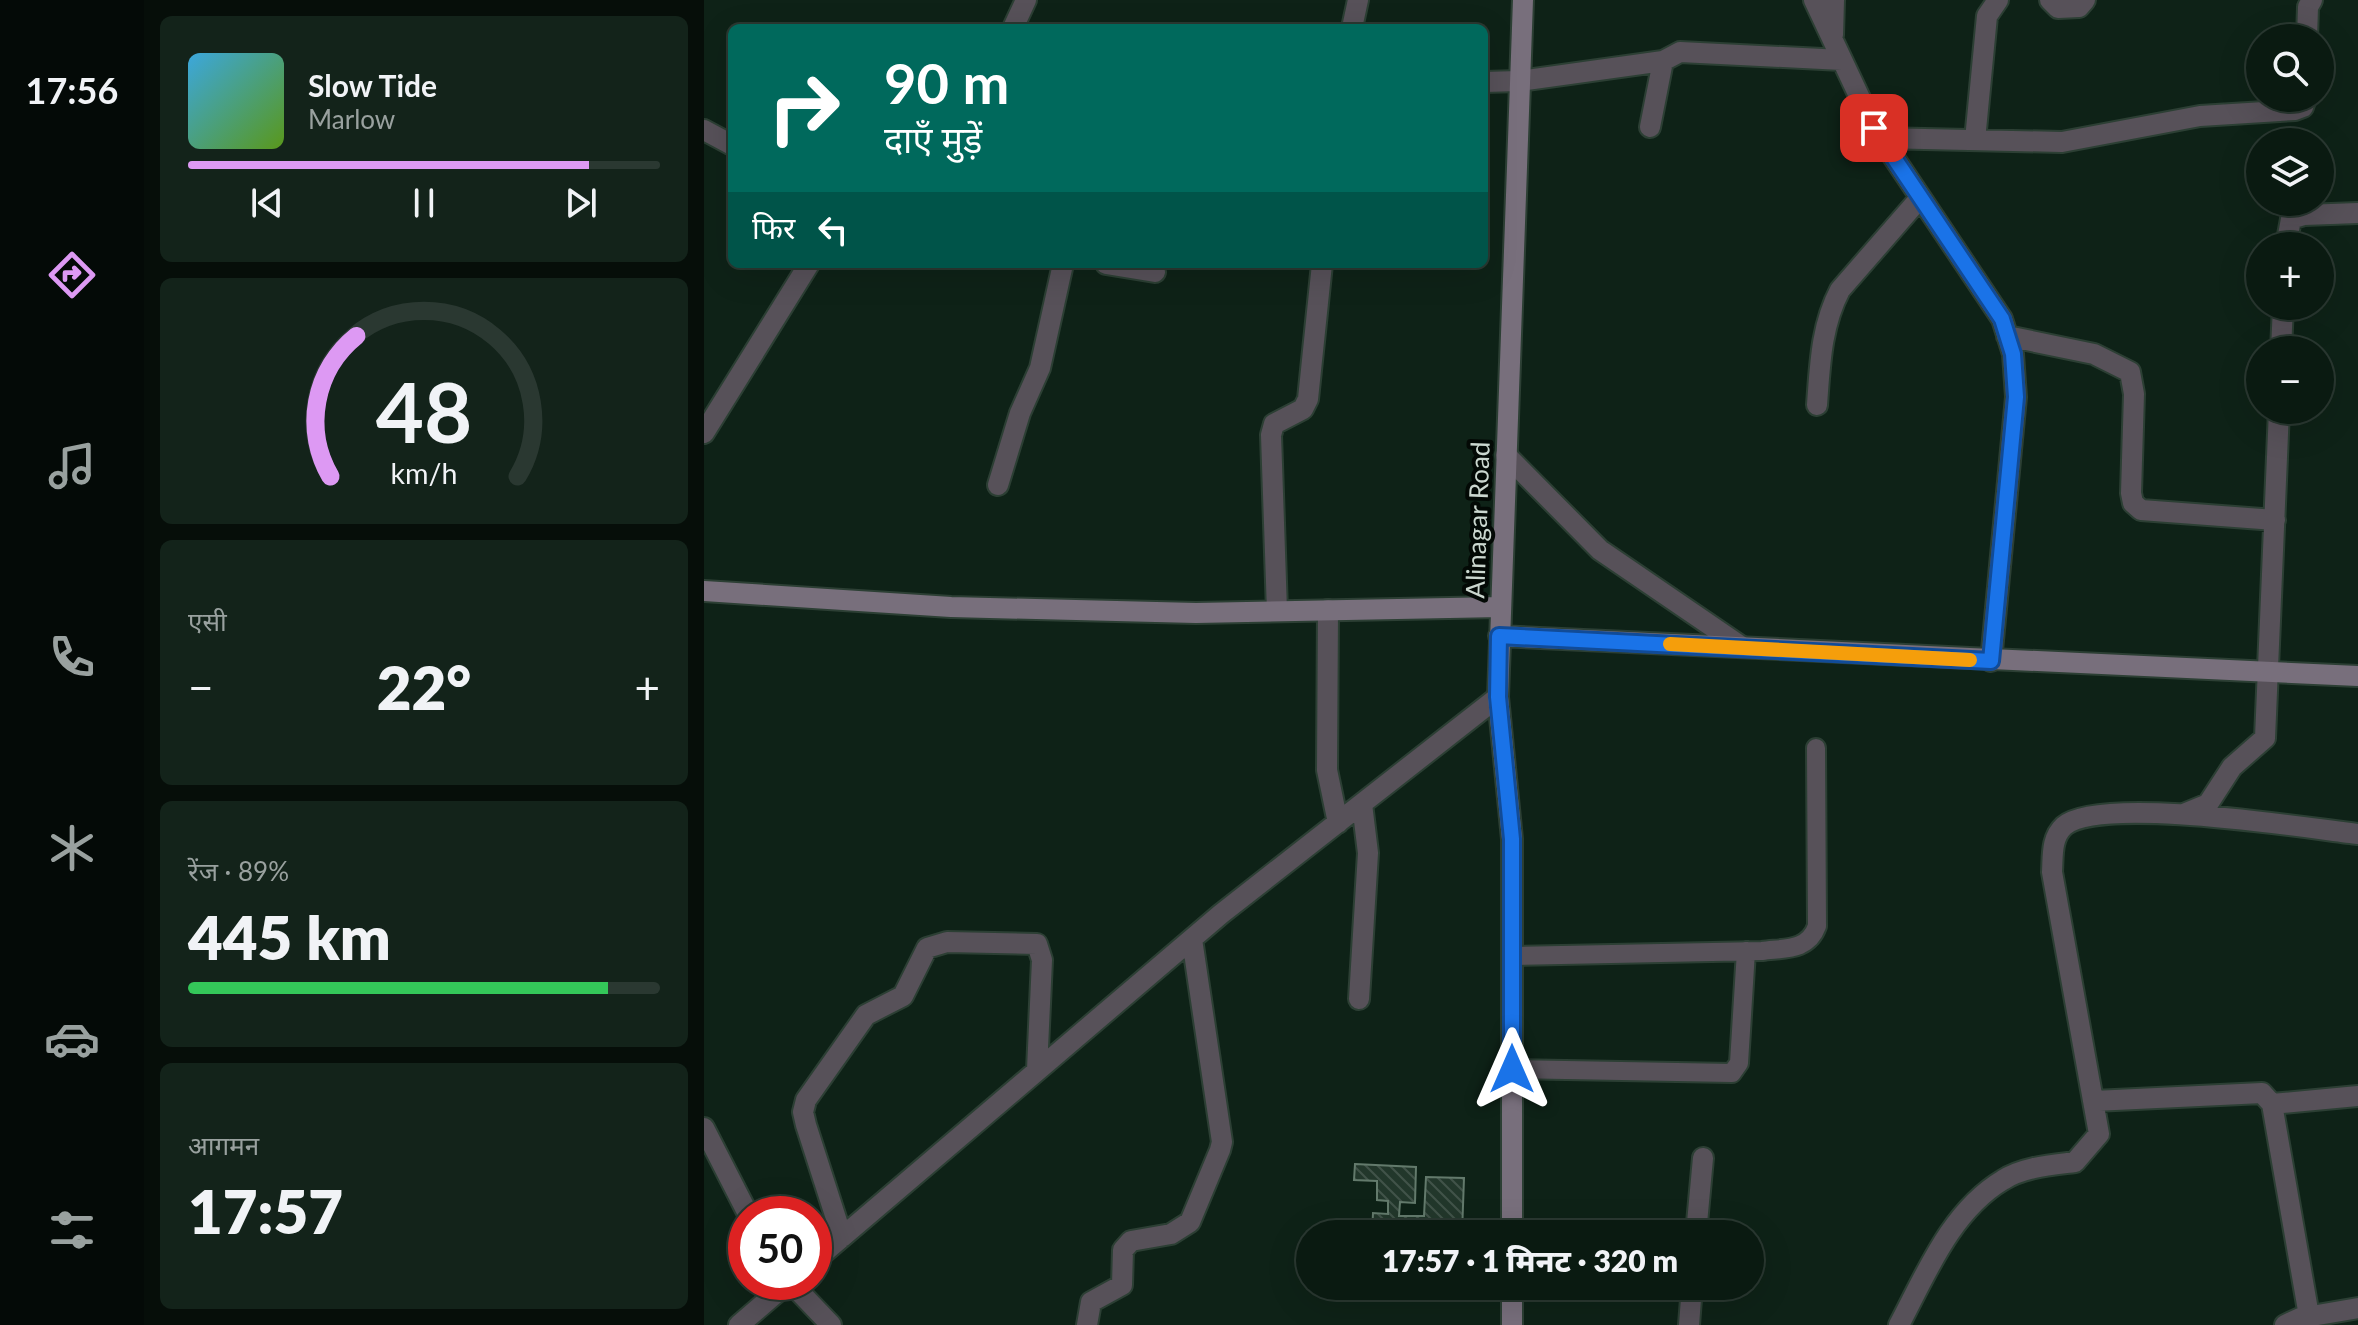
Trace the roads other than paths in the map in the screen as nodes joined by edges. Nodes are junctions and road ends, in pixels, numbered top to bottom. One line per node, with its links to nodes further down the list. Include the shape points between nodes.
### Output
1 (1026, 0): 10 (street)
2 (1358, 0): 11 (street)
3 (1523, 0): 16 (street, Alinagar Road)
4 (1814, 0): 13 (street)
5 (1834, 0): 13 (street)
6 (1998, 0): 22 (street, via 1987,16)
7 (2050, 0): 8 (street, via 2058,8 2079,7)
8 (2085, 0)
9 (2312, 0): 12 (street)
10 (1015, 24)
11 (1353, 24)
12 (2307, 24)
13 (1832, 39): 14 (street)
14 (1842, 60): 15 (street, via 1680,52); 21 (street)
15 (1663, 61): 16 (street); 19 (street)
16 (1519, 81): 17 (street); 36 (street, Alinagar Road)
17 (1488, 82)
18 (2263, 112): 22 (street, via 2200,116 2062,142)
19 (1650, 127)
20 (704, 130): 23 (street)
21 (1881, 138): 22 (street); 24 (street)
22 (1975, 140)
23 (728, 143)
24 (1920, 198): 32 (street, via 2002,319); 33 (street, via 1833,303 1822,338)
25 (2358, 213): 26 (street, via 2291,219)
26 (2289, 232)
27 (807, 268): 35 (street)
28 (1062, 268): 37 (street, via 1040,368)
29 (1130, 268): 31 (street)
30 (1322, 268): 42 (street, via 1308,399 1303,409 1274,424 1271,435)
31 (1155, 272)
32 (2007, 336): 38 (street, via 2094,354 2130,372 2131,493 2141,510); 45 (street, via 2016,397)
33 (1817, 405)
34 (2278, 424): 38 (street)
35 (704, 433)
36 (1506, 455): 40 (street, Alinagar Road); 44 (street, via 1600,550)
37 (998, 485)
38 (2275, 520): 46 (street)
39 (704, 591): 42 (street, via 951,607)
40 (1500, 607): 41 (street); 43 (street, Alinagar Road)
41 (1328, 610): 42 (street); 52 (street, via 1327,770)
42 (1277, 611)
43 (1499, 636): 44 (street); 48 (street, Alinagar Road)
44 (1742, 647): 45 (street)
45 (1991, 661): 46 (street)
46 (2270, 672): 47 (street); 51 (street, via 2265,738 2232,767 2208,804)
47 (2358, 676)
48 (1498, 697): 50 (street); 56 (street, Alinagar Road, via 1512,839)
49 (1816, 748): 55 (lane, via 1817,926 1803,946)
50 (1362, 804): 52 (street); 57 (street, via 1368,853)
51 (2186, 813): 53 (street); 61 (street, via 2089,817 2064,827 2054,840 2052,872)
52 (1338, 823): 54 (street)
53 (2358, 834)
54 (1192, 939): 59 (street); 78 (street, via 1220,1150 1190,1222 1171,1234 1131,1241 1123,1250 1122,1285 1091,1302)
55 (1746, 951): 56 (lane); 58 (lane, via 1739,1063 1732,1073)
56 (1512, 956): 58 (street, Alinagar Road)
57 (1359, 999)
58 (1512, 1069): 66 (street, Alinagar Road)
59 (1037, 1070): 68 (street); 68 (street, via 1042,960 1037,944 947,942 927,948 903,996 866,1015 806,1100 806,1125)
60 (2358, 1096): 62 (street)
61 (2094, 1101): 62 (street, via 2248,1092 2262,1093); 81 (street, via 2099,1134 2091,1147 2075,1162 2004,1179 1964,1211)
62 (2272, 1104): 75 (street)
63 (704, 1128): 65 (street)
64 (1703, 1158): 67 (street)
65 (739, 1196)
66 (1512, 1220)
67 (1697, 1220)
68 (842, 1237): 69 (street)
69 (832, 1246)
70 (769, 1300): 76 (street)
71 (807, 1300): 77 (street)
72 (1512, 1300): 79 (street)
73 (1691, 1300): 80 (street)
74 (2358, 1308): 75 (street)
75 (2309, 1316): 82 (street)
76 (739, 1325)
77 (831, 1325)
78 (1087, 1325)
79 (1512, 1325)
80 (1689, 1325)
81 (1899, 1325)
82 (2285, 1325)

